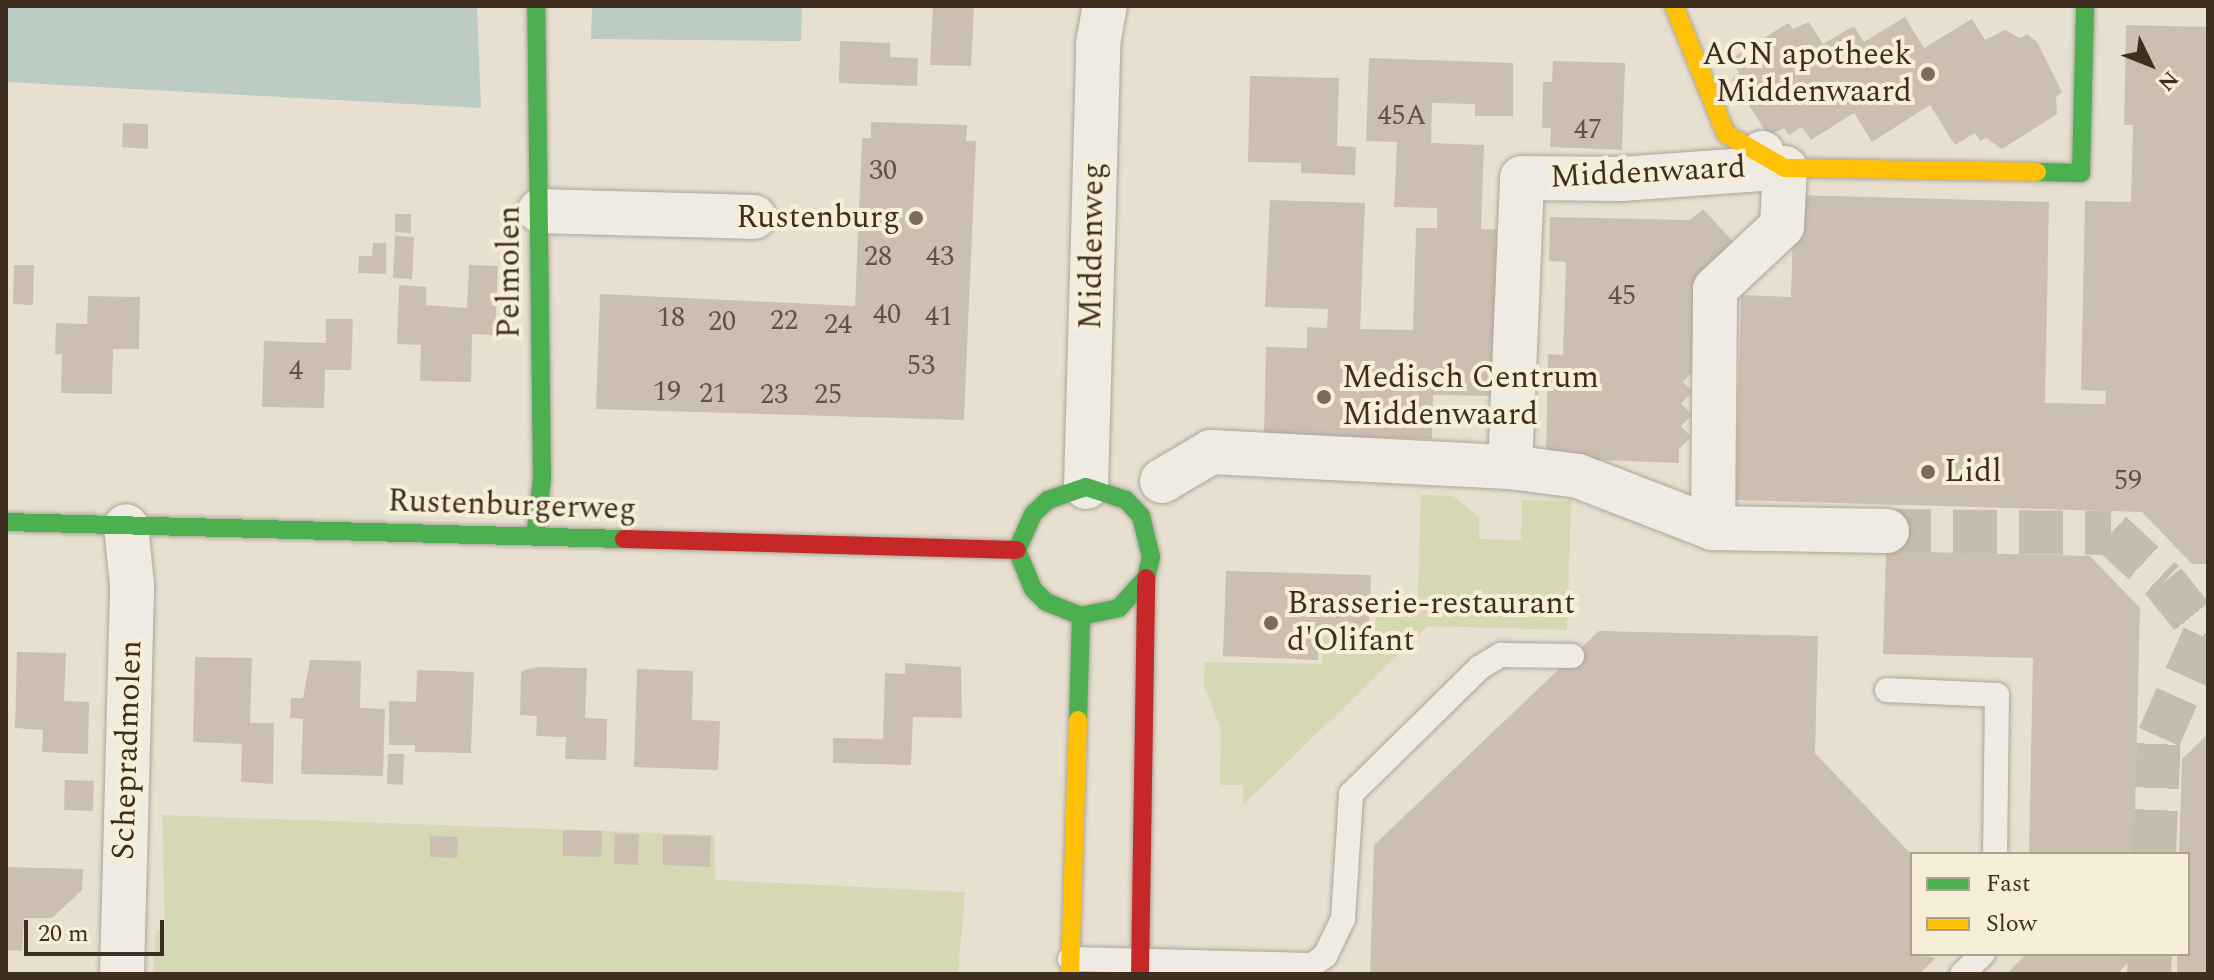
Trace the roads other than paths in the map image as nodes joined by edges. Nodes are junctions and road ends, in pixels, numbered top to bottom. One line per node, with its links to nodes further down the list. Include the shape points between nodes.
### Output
1 (536, 6): 6 (street, Pelmolen)
2 (1105, 6): 10 (street, Middenweg, via 1098,44)
3 (1674, 6): 5 (street, Middenwaard, via 1726,134)
4 (2085, 6): 5 (street, Middenwaard, via 2081,173)
5 (1774, 160): 8 (street, Middenwaard, via 1761,169 1621,179 1522,178); 13 (street, Middenwaard, via 1782,226 1715,289)
6 (540, 211): 7 (street); 15 (street, Pelmolen, via 542,479)
7 (754, 217)
8 (1510, 467): 9 (street, via 1211,452); 13 (street, via 1578,476)
9 (1162, 481)
10 (1086, 487): 16 (street, via 1048,500 1033,514); 17 (street, via 1126,500 1141,516 1151,557)
11 (6, 522): 12 (street, Rustenburgerweg)
12 (126, 526): 15 (street, Rustenburgerweg); 25 (street, Schepradmolen, via 132,585)
13 (1713, 528): 14 (street)
14 (1887, 531)
15 (535, 537): 16 (street, Rustenburgerweg)
16 (1017, 550): 18 (street, via 1033,589 1046,602)
17 (1146, 578): 18 (street, via 1119,608); 24 (street)
18 (1081, 616): 23 (street)
19 (1572, 656): 24 (lane, via 1501,655 1479,668 1351,794 1343,919 1325,956 1312,965 1292,967)
20 (1887, 690): 21 (lane, via 1997,695)
21 (1995, 852)
22 (1981, 956): 26 (lane)
23 (1070, 966): 24 (lane)
24 (1140, 968)
25 (122, 974)
26 (1962, 974)

